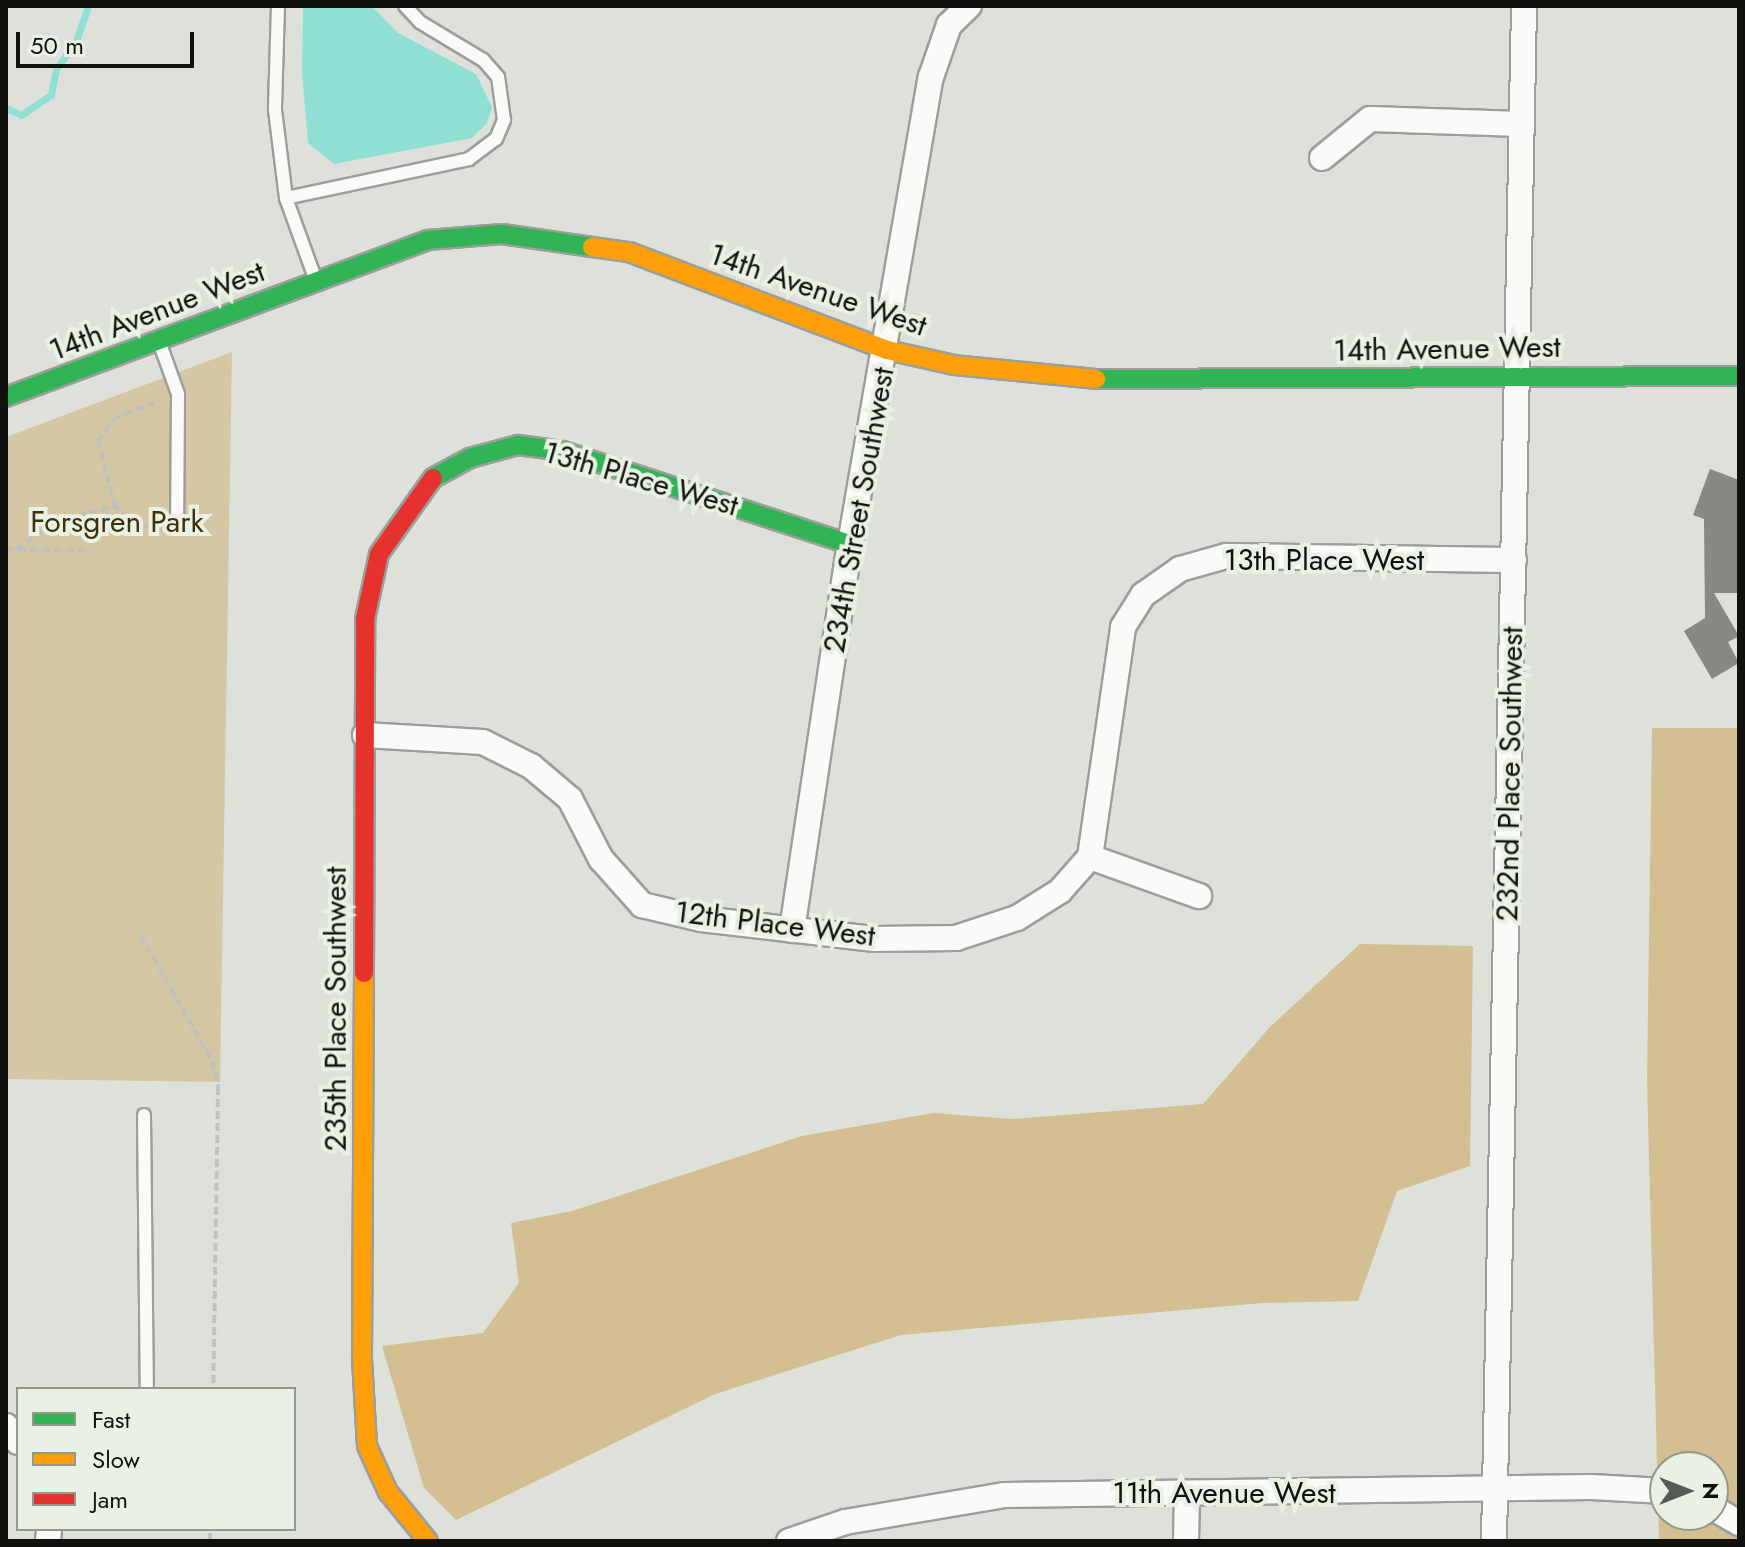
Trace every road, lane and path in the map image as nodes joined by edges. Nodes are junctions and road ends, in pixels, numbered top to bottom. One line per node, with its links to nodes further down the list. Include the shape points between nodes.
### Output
1 (278, 6): 7 (lane, via 275,110)
2 (405, 6): 7 (lane, via 420,22 483,60 498,77 504,120 496,139 469,159)
3 (969, 6): 10 (street, 234th Street Southwest, via 949,25 931,77)
4 (1524, 6): 5 (street, 232nd Place Southwest)
5 (1521, 124): 6 (street, via 1370,119); 11 (street, 232nd Place Southwest)
6 (1322, 158)
7 (286, 198): 8 (lane)
8 (317, 281): 9 (street, 14th Avenue West); 10 (street, 14th Avenue West, via 428,240 502,234 565,240 629,252)
9 (158, 341): 13 (lane); 14 (street, 14th Avenue West)
10 (887, 350): 11 (street, 14th Avenue West, via 954,365 1069,378); 18 (street, 234th Street Southwest)
11 (1514, 375): 12 (street, 14th Avenue West); 22 (street, 232nd Place Southwest)
12 (1739, 376)
13 (178, 394): 16 (path, via 133,409 103,429 98,441); 17 (lane)
14 (6, 397)
15 (433, 478): 18 (street, 13th Place West, via 470,458 518,445 563,451); 23 (street, 235th Place Southwest, via 379,554 365,619)
16 (115, 506): 17 (path, via 136,527); 20 (path, via 55,523)
17 (177, 522)
18 (850, 544): 26 (street, 234th Street Southwest)
19 (6, 549): 20 (path)
20 (16, 549): 21 (path)
21 (86, 551)
22 (1514, 560): 24 (street, 13th Place West, via 1226,556 1180,569 1143,595 1123,627); 32 (street, 232nd Place Southwest)
23 (365, 735): 26 (street, 12th Place West, via 483,742 531,766 570,799 601,859 642,905 701,919); 35 (street, 235th Place Southwest, via 362,1359 367,1446 388,1492)
24 (1090, 857): 25 (street); 26 (street, 12th Place West, via 1060,891 1017,918 956,938 875,939)
25 (1199, 896)
26 (792, 930)
27 (141, 936): 30 (path, via 212,1061 218,1087)
28 (144, 1115): 29 (lane)
29 (147, 1387)
30 (213, 1387)
31 (1649, 1490): 32 (street, 11th Avenue West)
32 (1493, 1491): 33 (street, 11th Avenue West); 38 (street, 232nd Place Southwest)
33 (1187, 1493): 34 (street, 11th Avenue West, via 1004,1495); 37 (street)
34 (847, 1532): 36 (street, 11th Avenue West)
35 (428, 1541)
36 (789, 1541)
37 (1186, 1541)
38 (1494, 1541)

